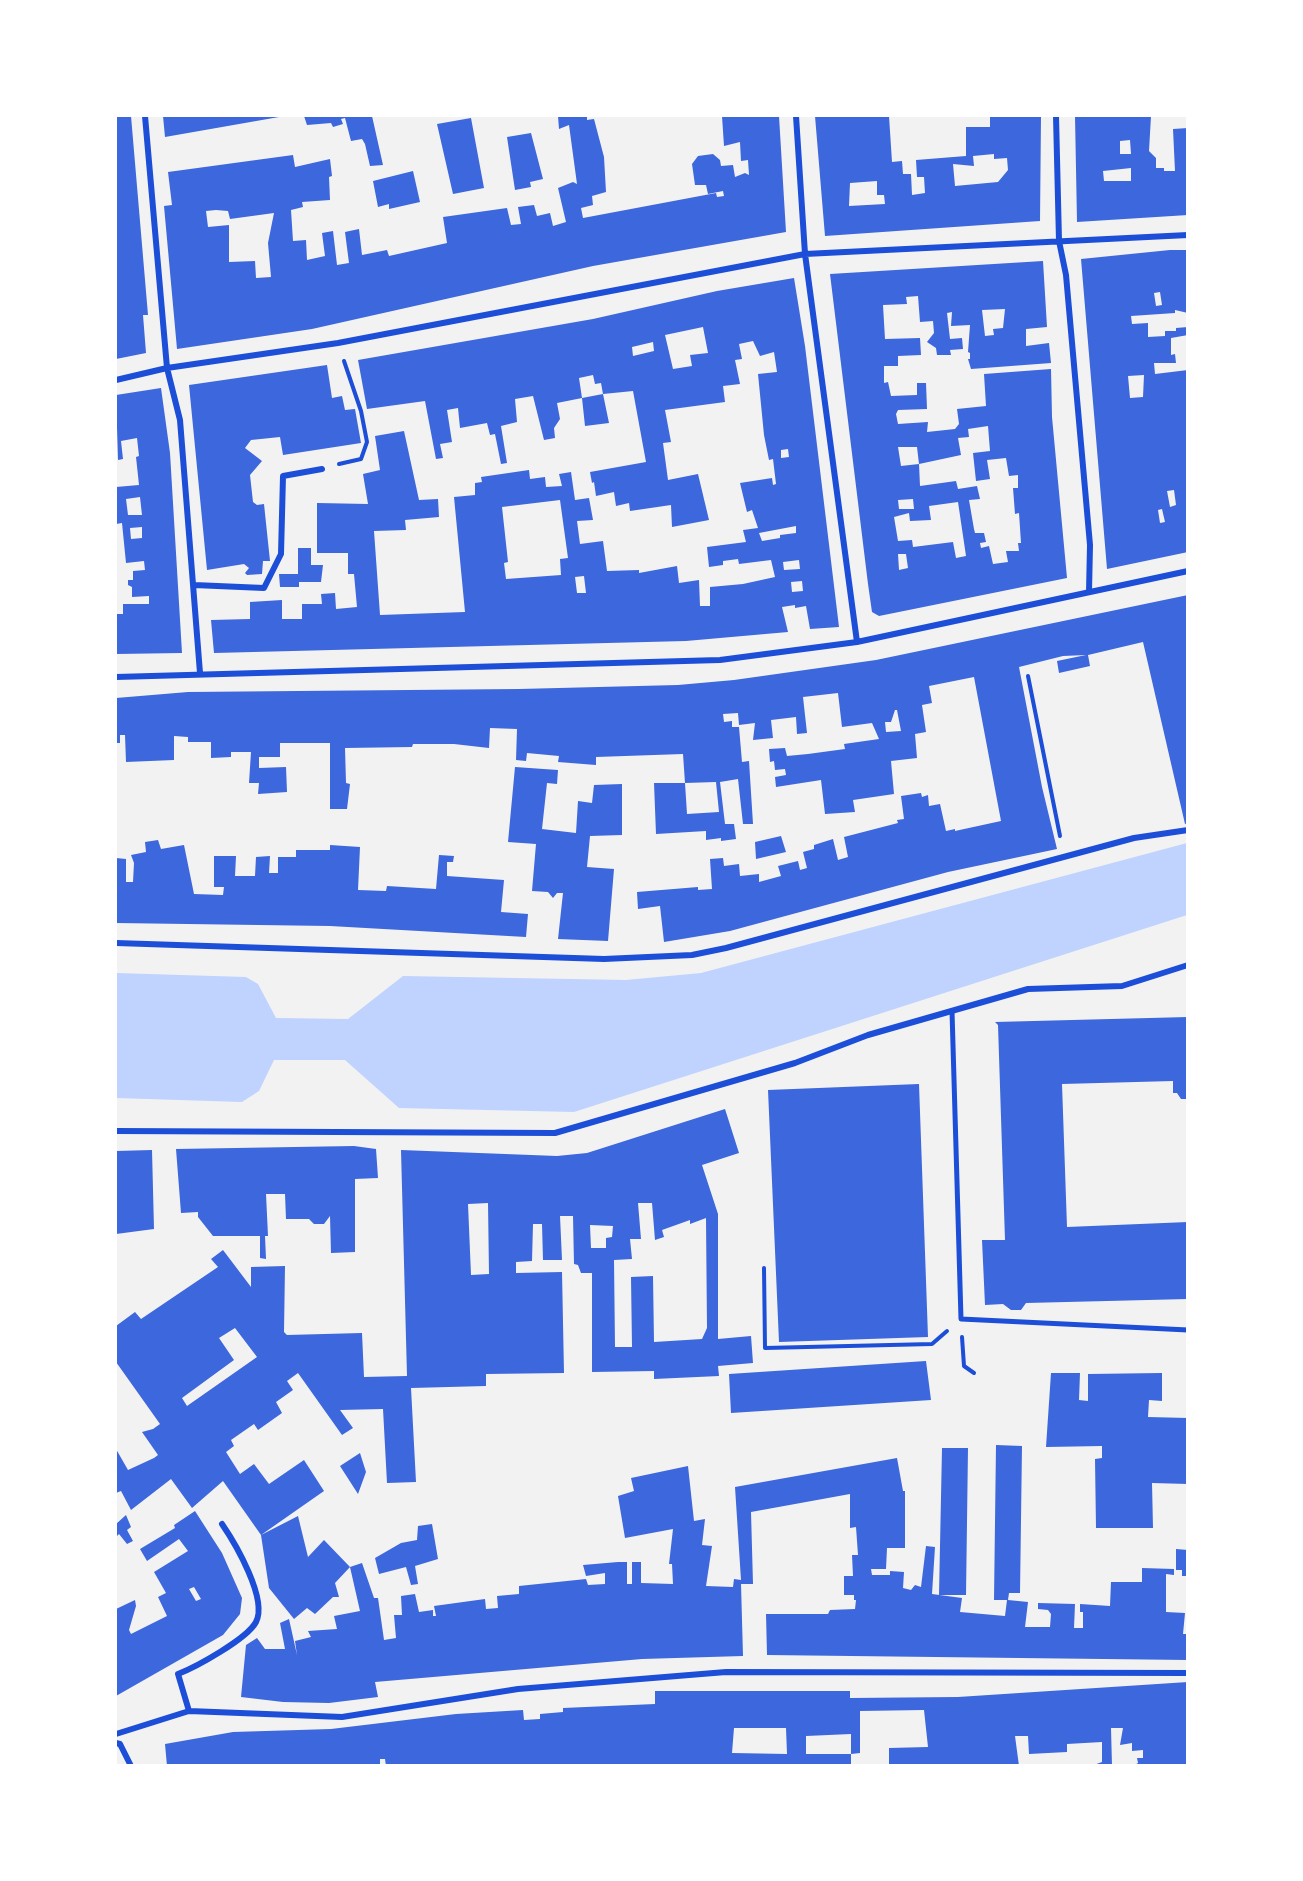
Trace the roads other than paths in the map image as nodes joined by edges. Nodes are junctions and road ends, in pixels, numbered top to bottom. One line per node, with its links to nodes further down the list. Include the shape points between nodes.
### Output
1 (145, 116): 7 (street)
2 (795, 116): 6 (street)
3 (1056, 116): 5 (street)
4 (1188, 235): 5 (street)
5 (1059, 241): 6 (street); 12 (street, via 1066,275 1090,545)
6 (806, 254): 7 (street, via 338,343); 13 (street)
7 (167, 368): 8 (street); 11 (street, via 180,420)
8 (116, 380)
9 (322, 469): 11 (street, via 283,476 281,554 264,588)
10 (1188, 571): 12 (street)
11 (194, 585): 14 (street)
12 (1089, 592): 13 (street)
13 (857, 642): 14 (street, via 720,660)
14 (200, 673): 15 (street)
15 (116, 677)
16 (1188, 830): 17 (street, via 1134,838 692,955 604,959)
17 (116, 943)
18 (1188, 965): 19 (street, via 1122,986 1028,989)
19 (952, 1011): 20 (street, via 868,1035 795,1063 555,1133); 21 (street, via 961,1318)
20 (116, 1131)
21 (1188, 1330)
22 (222, 1524): 24 (street, via 235,1543 254,1589 256,1623 240,1638 178,1674)
23 (1188, 1673): 24 (street, via 726,1672 518,1689 342,1717)
24 (189, 1711): 25 (street)
25 (116, 1734)
26 (116, 1743): 27 (street)
27 (131, 1766)

